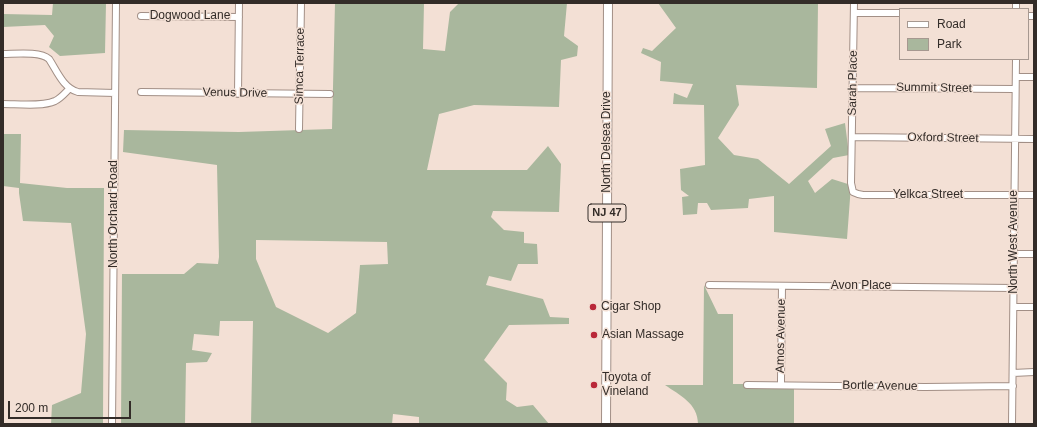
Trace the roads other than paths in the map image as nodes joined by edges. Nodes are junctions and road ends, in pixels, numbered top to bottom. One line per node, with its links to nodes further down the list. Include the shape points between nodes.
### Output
1 (116, 3): 18 (street, North Orchard Road)
2 (239, 3): 9 (street)
3 (301, 3): 20 (street, Simca Terrace)
4 (608, 3): 43 (main road, North Delsea Drive / NJ 47)
5 (854, 3): 6 (street, Sarah Place)
6 (854, 13): 7 (street); 14 (street, Sarah Place)
7 (899, 14)
8 (141, 16): 9 (street, Dogwood Lane)
9 (239, 17): 19 (street)
10 (3, 54): 15 (street, via 46,56)
11 (1016, 60): 12 (street, North West Avenue)
12 (1016, 77): 13 (street); 16 (street, North West Avenue)
13 (1034, 77)
14 (852, 88): 16 (street, Summit Street); 24 (street, Sarah Place)
15 (69, 89): 18 (street, via 78,92); 22 (street, via 50,103)
16 (1016, 89): 25 (street, North West Avenue)
17 (141, 92): 19 (street, Venus Drive)
18 (115, 93): 42 (street, North Orchard Road)
19 (238, 94): 20 (street, Venus Drive)
20 (300, 94): 21 (street, Venus Drive); 23 (street, Simca Terrace)
21 (330, 94)
22 (3, 104)
23 (299, 129)
24 (852, 137): 25 (street, Oxford Street); 27 (street, Sarah Place)
25 (1015, 138): 26 (street, Oxford Street); 28 (street, North West Avenue)
26 (1034, 139)
27 (852, 162): 28 (street, Yelkca Street, via 851,187 852,192 858,194)
28 (1014, 195): 29 (street, Yelkca Street); 30 (street, North West Avenue)
29 (1034, 195)
30 (1014, 254): 31 (street); 34 (street, North West Avenue)
31 (1034, 254)
32 (709, 285): 33 (street, Avon Place)
33 (782, 286): 34 (street, Avon Place); 40 (street, Amos Avenue)
34 (1014, 288): 35 (street, North West Avenue)
35 (1014, 307): 36 (street); 38 (street, North West Avenue)
36 (1034, 307)
37 (1034, 372): 38 (street)
38 (1013, 373): 41 (street, North West Avenue)
39 (747, 385): 40 (street, Bortle Avenue)
40 (782, 385): 41 (street, Bortle Avenue)
41 (1013, 386): 44 (street, North West Avenue)
42 (112, 424)
43 (606, 424)
44 (1012, 424)

